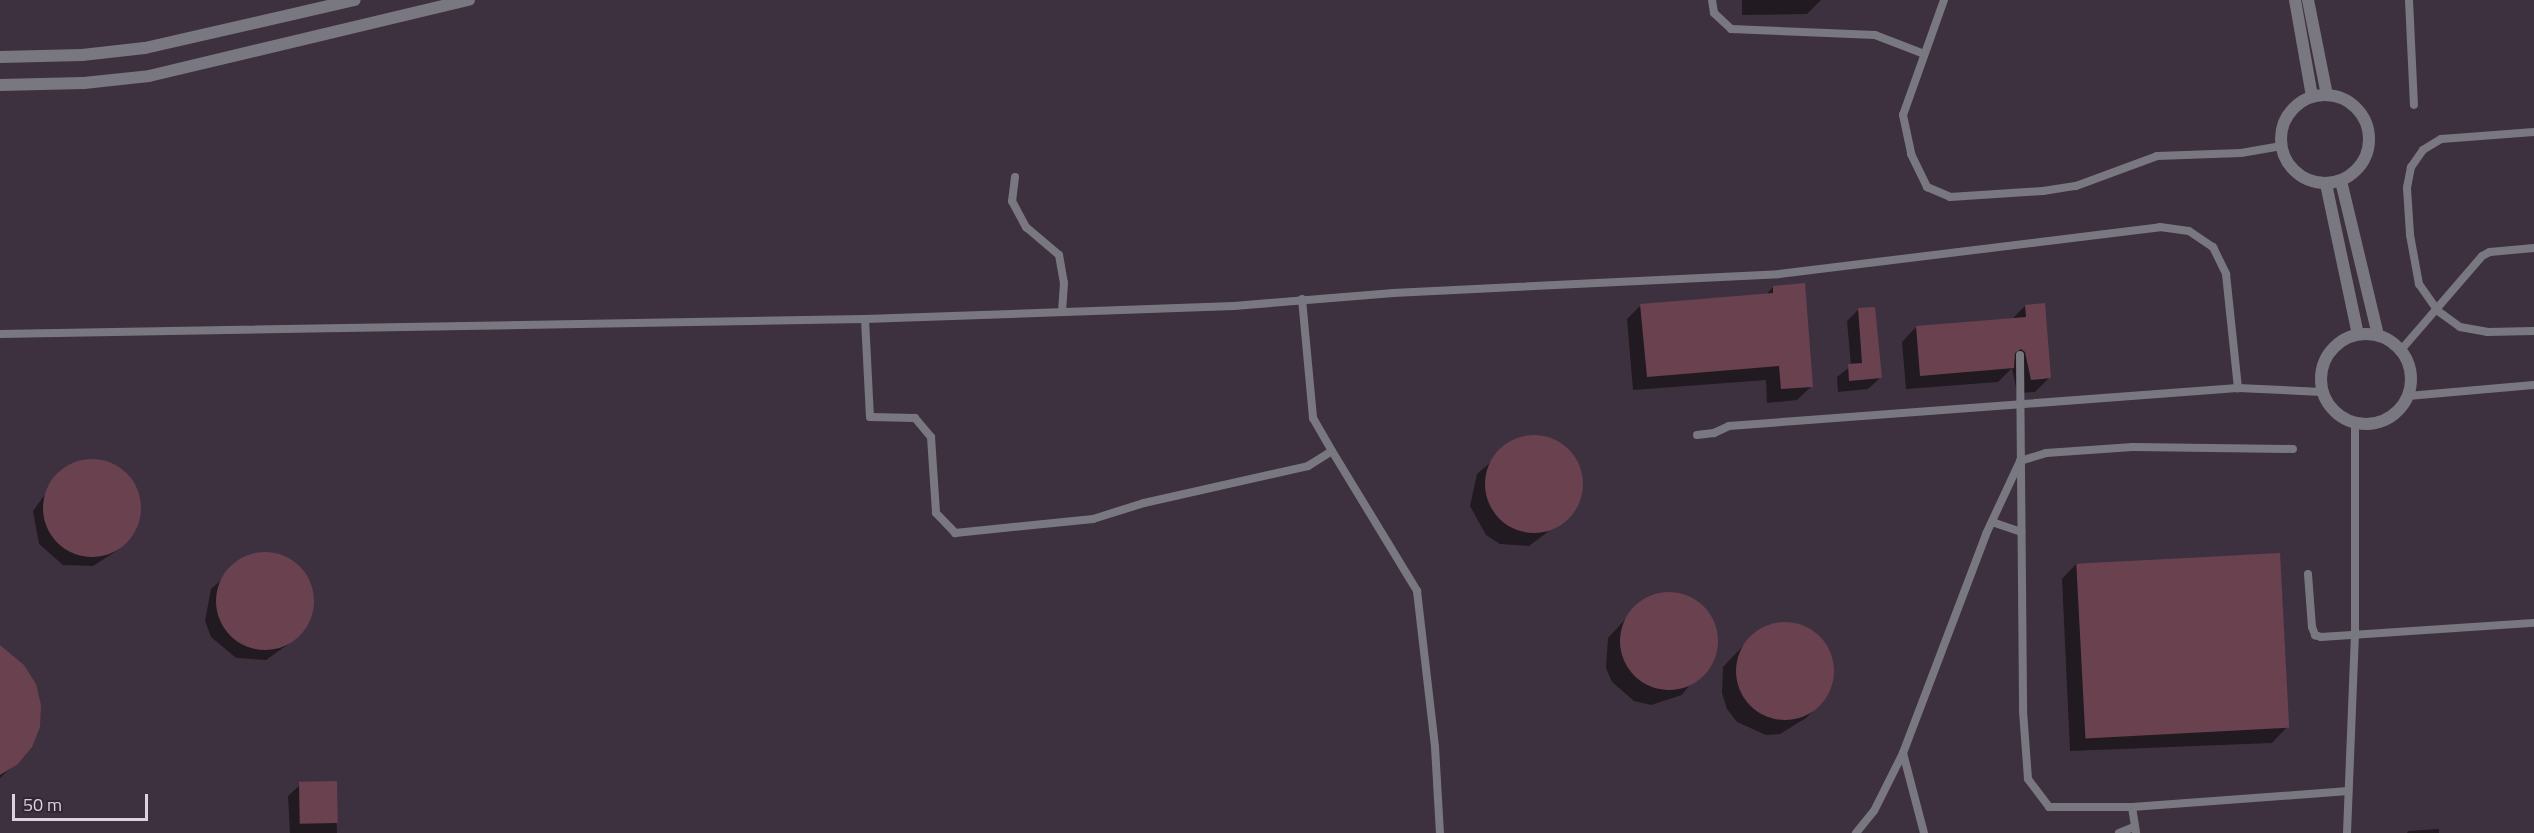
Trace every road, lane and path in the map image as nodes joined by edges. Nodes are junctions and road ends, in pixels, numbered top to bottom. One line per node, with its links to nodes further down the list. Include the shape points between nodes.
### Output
1 (354, 0): 9 (street, via 145,48 82,55)
2 (470, 0): 10 (street, via 149,76 84,83)
3 (1713, 0): 8 (lane, via 1714,13 1731,29 1875,35)
4 (1944, 0): 8 (lane)
5 (2295, 0): 12 (street)
6 (2308, 0): 11 (street)
7 (2409, 0): 13 (lane)
8 (1922, 53): 15 (lane, via 1903,115 1911,154 1927,187 1950,197 2076,186 2157,156 2241,153)
9 (0, 57)
10 (0, 85)
11 (2327, 95): 12 (street); 17 (street, via 2355,106 2369,132 2363,161)
12 (2312, 96): 15 (street, via 2284,121)
13 (2414, 105)
14 (2534, 132): 21 (lane, via 2441,139 2423,150 2411,167 2407,188 2410,235 2419,284)
15 (2281, 146): 18 (street, via 2292,169 2313,182)
16 (1016, 177): 22 (lane, via 1012,201 1026,227 1059,255 1064,283)
17 (2341, 181): 18 (street); 27 (street)
18 (2326, 184): 26 (street)
19 (2534, 248): 21 (lane, via 2482,256)
20 (1302, 299): 22 (lane); 31 (lane, via 1779,274 2160,227 2189,231 2213,247 2222,265); 38 (lane, via 1312,418)
21 (2438, 311): 24 (lane, via 2460,327 2487,332); 28 (lane)
22 (1062, 312): 23 (lane)
23 (865, 318): 25 (lane); 38 (lane, via 870,417 915,418 931,437 936,513 955,533 1093,519 1144,503 1308,466)
24 (2534, 331)
25 (0, 334)
26 (2358, 334): 27 (street); 32 (street, via 2338,344 2324,362)
27 (2378, 335): 28 (street)
28 (2401, 350): 33 (street, via 2411,373)
29 (2020, 355): 34 (lane)
30 (2534, 385): 33 (lane)
31 (2238, 388): 32 (lane); 34 (lane)
32 (2322, 392): 35 (street, via 2334,412)
33 (2408, 396): 35 (street, via 2392,417 2368,425)
34 (2019, 405): 36 (lane, via 1729,426); 39 (lane)
35 (2355, 423): 44 (lane)
36 (1697, 435)
37 (2293, 449): 39 (lane, via 2133,447 2046,453)
38 (1332, 451): 49 (lane, via 1417,591 1436,747)
39 (2020, 461): 40 (lane); 41 (lane)
40 (1992, 522): 41 (lane); 45 (lane)
41 (2021, 532): 47 (lane, via 2023,711 2028,779 2049,807)
42 (2308, 574): 44 (lane, via 2315,635)
43 (2534, 623): 44 (lane)
44 (2355, 635): 46 (lane)
45 (1903, 753): 50 (lane, via 1874,811); 51 (lane)
46 (2348, 790): 47 (lane); 53 (lane)
47 (2133, 807): 48 (lane)
48 (2135, 830): 52 (lane)
49 (1440, 833)
50 (1856, 833)
51 (1924, 833)
52 (2119, 833)
53 (2347, 833)

